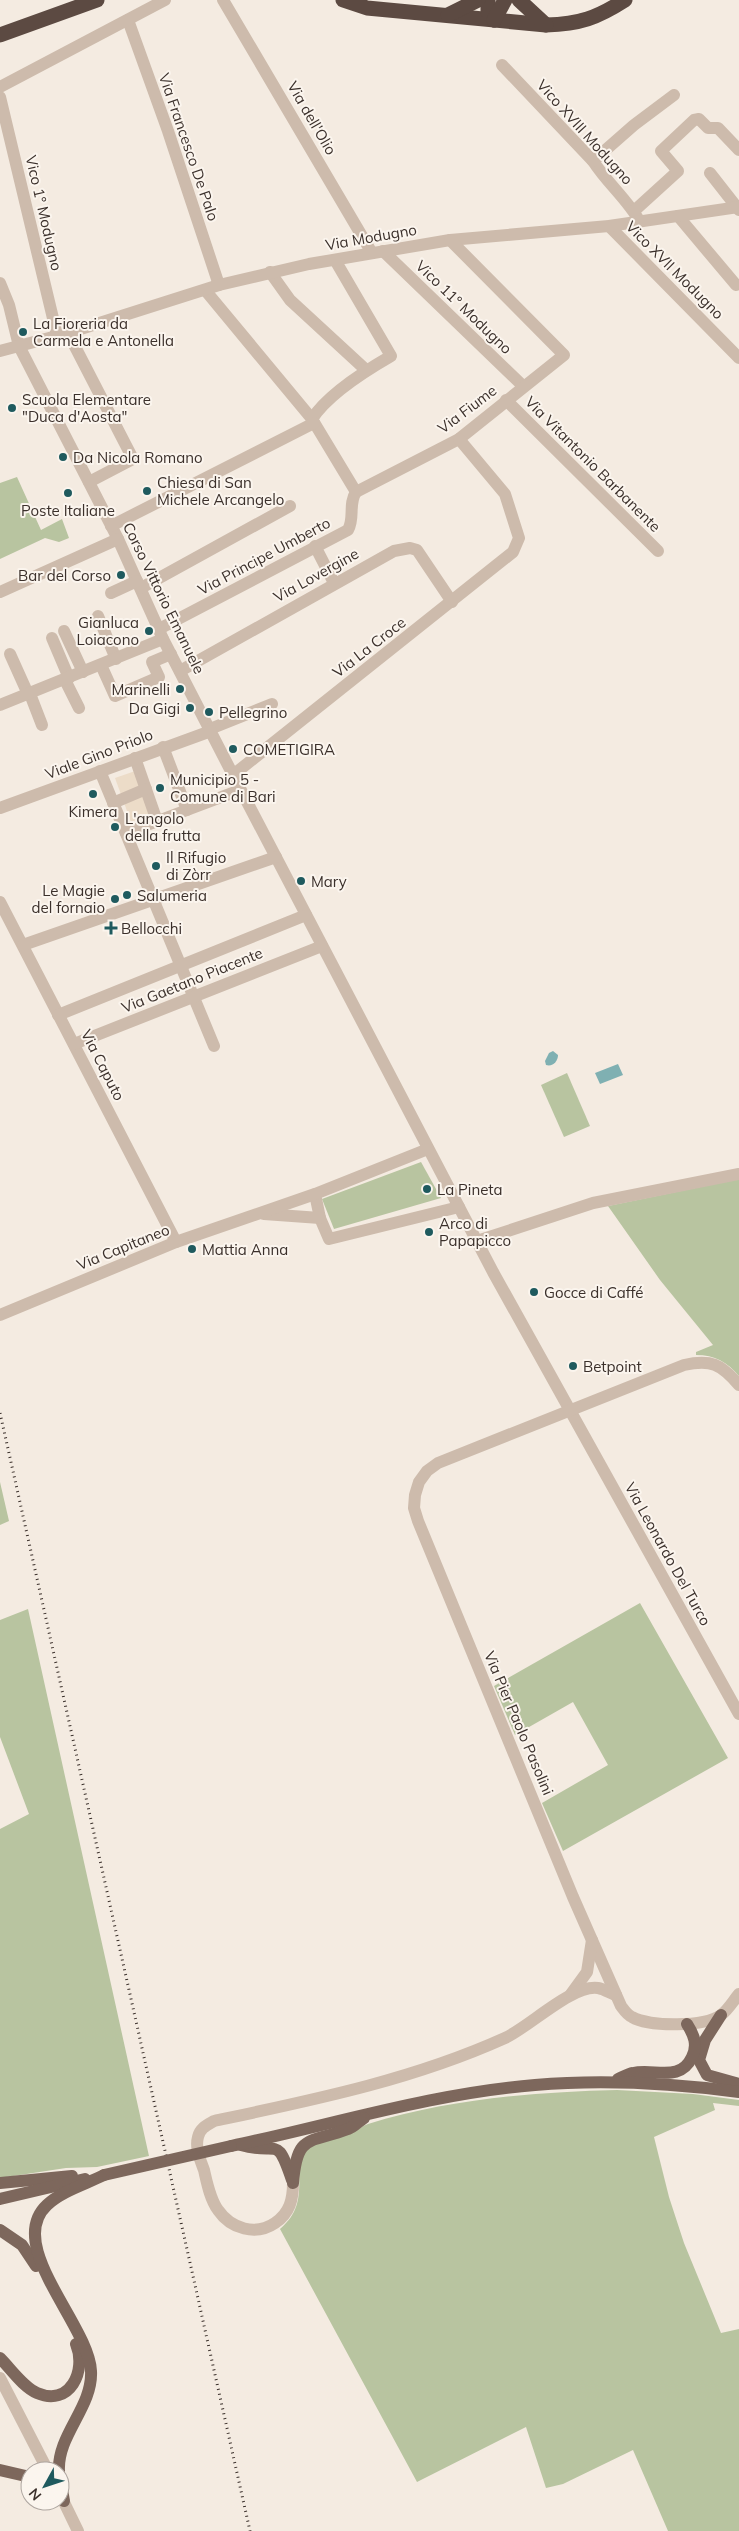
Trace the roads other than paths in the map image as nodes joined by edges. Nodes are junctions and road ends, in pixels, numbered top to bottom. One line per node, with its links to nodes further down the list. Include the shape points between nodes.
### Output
1 (97, 0): 14 (highway)
2 (165, 0): 11 (street)
3 (223, 0): 29 (street, Via dell'Olio)
4 (343, 0): 10 (highway, via 367,8)
5 (478, 0): 10 (highway)
6 (488, 0): 12 (highway, via 488,12)
7 (505, 0): 12 (highway)
8 (519, 0): 15 (highway)
9 (625, 0): 15 (highway, via 601,16 574,24)
10 (446, 16): 12 (highway)
11 (128, 20): 18 (street); 33 (street, Via Francesco De Palo)
12 (494, 20): 15 (highway)
13 (0, 22): 14 (highway)
14 (34, 22): 16 (highway)
15 (546, 25)
16 (0, 35)
17 (502, 66): 22 (street, Vico XVIII Modugno)
18 (0, 87)
19 (674, 95): 22 (street)
20 (0, 98): 36 (street, Vico 1° Modugno)
21 (739, 150): 26 (street, via 718,128 708,128 699,119 694,120 661,151 678,170)
22 (593, 161): 26 (street, Vico XVIII Modugno, via 604,180)
23 (710, 173): 24 (street)
24 (737, 203): 25 (street, Via Modugno)
25 (678, 216): 26 (street, Via Modugno); 34 (street)
26 (637, 217): 27 (street, Via Modugno)
27 (608, 226): 28 (street, Via Modugno); 39 (street, Vico XVII Modugno)
28 (450, 240): 29 (street, Via Modugno); 41 (street, Via Fiume, via 564,355)
29 (378, 252): 30 (street, Via Modugno); 41 (street, Vico 11° Modugno)
30 (335, 260): 31 (street, Via Modugno); 40 (street, via 391,356)
31 (270, 272): 33 (street, Via Modugno); 40 (street, via 290,300)
32 (0, 283): 37 (street, Corso Vittorio Emanuele, via 9,305)
33 (219, 285): 35 (street, Via Modugno)
34 (736, 285)
35 (205, 290): 36 (street, Via Modugno); 43 (street)
36 (62, 334): 37 (street, Via Modugno); 45 (street, Vico 1° Modugno, via 133,459)
37 (18, 346): 38 (street, Via Modugno); 45 (street, Corso Vittorio Emanuele)
38 (0, 351)
39 (739, 358)
40 (366, 370): 43 (street, via 318,410)
41 (523, 386): 42 (street, Via Fiume)
42 (506, 400): 44 (street, Via Fiume); 51 (street, Via Vitantonio Barbanente)
43 (313, 421): 46 (street); 48 (street)
44 (459, 439): 46 (street, Via Fiume); 56 (street, Via La Croce, via 505,494 519,538 513,552)
45 (89, 482): 48 (street, Corso Vittorio Emanuele)
46 (356, 492): 50 (street, Via Principe Umberto, via 348,530)
47 (290, 506): 53 (street)
48 (111, 526): 49 (street, Corso Vittorio Emanuele)
49 (118, 539): 53 (street, Corso Vittorio Emanuele); 54 (street)
50 (315, 546): 52 (street); 59 (street, Via Principe Umberto)
51 (658, 551)
52 (334, 583): 56 (street, Via Lovergine, via 394,551 410,548 417,550); 65 (street, Via Lovergine)
53 (139, 585): 55 (street); 59 (street, Corso Vittorio Emanuele)
54 (0, 592)
55 (110, 593)
56 (452, 602): 77 (street, Via La Croce)
57 (98, 616): 63 (street)
58 (64, 631): 66 (street)
59 (161, 634): 62 (street, Corso Vittorio Emanuele); 63 (street, Via Principe Umberto)
60 (52, 638): 67 (street)
61 (10, 654): 68 (street)
62 (171, 654): 64 (street, via 152,662 159,676 115,696); 65 (street, Corso Vittorio Emanuele)
63 (116, 659): 64 (street, Via Principe Umberto)
64 (101, 665): 66 (street, Via Principe Umberto)
65 (180, 671): 73 (street, Corso Vittorio Emanuele)
66 (83, 672): 67 (street, Via Principe Umberto)
67 (67, 679): 68 (street, Via Principe Umberto); 71 (street)
68 (29, 694): 70 (street, Via Principe Umberto); 72 (street)
69 (272, 704): 73 (street, Viale Gino Priolo)
70 (0, 705)
71 (79, 708)
72 (42, 725)
73 (210, 730): 74 (street, Viale Gino Priolo); 77 (street, Corso Vittorio Emanuele)
74 (163, 747): 75 (street, Viale Gino Priolo); 82 (street)
75 (135, 758): 76 (street, Viale Gino Priolo); 78 (street)
76 (100, 771): 80 (street); 81 (street, Viale Gino Priolo)
77 (233, 775): 79 (street, Corso Vittorio Emanuele)
78 (146, 789): 80 (street); 83 (street)
79 (240, 790): 82 (street); 85 (street, Corso Vittorio Emanuele)
80 (113, 803): 84 (street)
81 (0, 808)
82 (187, 810): 83 (street)
83 (157, 821): 84 (street)
84 (126, 833): 86 (street)
85 (276, 857): 86 (street); 88 (street, Corso Vittorio Emanuele)
86 (153, 900): 89 (street); 91 (street)
87 (0, 902): 89 (street, Via Caputo)
88 (306, 915): 90 (street, Corso Vittorio Emanuele); 91 (street)
89 (22, 946): 93 (street, Via Caputo)
90 (322, 946): 92 (street, Via Gaetano Piacente); 96 (street, Corso Vittorio Emanuele)
91 (181, 965): 92 (street); 93 (street)
92 (194, 996): 94 (street, Via Gaetano Piacente); 95 (street)
93 (58, 1015): 94 (street, Via Caputo)
94 (74, 1044): 103 (street, Via Caputo)
95 (214, 1046)
96 (428, 1149): 98 (street, Via Capitaneo); 99 (street, Via Leonardo Del Turco)
97 (739, 1174): 102 (street, via 594,1204)
98 (315, 1194): 100 (street, Via Capitaneo); 101 (street)
99 (459, 1208): 101 (street, via 329,1239); 102 (street, Via Leonardo Del Turco)
100 (259, 1214): 101 (street); 103 (street, Via Capitaneo)
101 (320, 1218)
102 (477, 1241): 106 (street, Via Leonardo Del Turco)
103 (176, 1242): 104 (street, Via Capitaneo)
104 (0, 1315)
105 (739, 1385): 106 (street, Via Pier Paolo Pasolini, via 722,1368 700,1362 684,1365)
106 (570, 1410): 107 (street, Via Leonardo Del Turco); 108 (street, Via Pier Paolo Pasolini, via 438,1463 419,1482 414,1494 414,1508 442,1584)
107 (739, 1714)
108 (592, 1940): 110 (street, Via Pier Paolo Pasolini); 111 (street, via 587,1972)
109 (739, 1994): 112 (street, Via Pier Paolo Pasolini)
110 (616, 1995): 111 (street, via 598,1988); 113 (street, Via Pier Paolo Pasolini, via 632,2018)
111 (570, 1996): 121 (street, via 511,2036 460,2057 351,2092 214,2121 204,2126 198,2135 197,2147 211,2198 227,2221 242,2228 268,2228 286,2213 291,2203)
112 (721, 2015): 113 (street, Via Pier Paolo Pasolini, via 704,2023); 115 (main road, via 704,2040 699,2060 707,2075)
113 (687, 2024): 114 (main road, via 696,2043 694,2054 683,2069 665,2074 633,2073)
114 (612, 2082): 116 (main road); 117 (main road, via 534,2085 489,2091)
115 (739, 2084)
116 (739, 2092)
117 (366, 2116): 118 (main road); 121 (main road, via 350,2129 305,2143 298,2153)
118 (235, 2145): 119 (main road, bridge); 121 (main road, via 259,2150 278,2149 283,2154)
119 (104, 2175): 120 (main road, via 50,2176); 122 (main road); 127 (main road, via 46,2206 36,2221 36,2250 86,2350 91,2372 86,2396 62,2448)
120 (0, 2183)
121 (293, 2183)
122 (2, 2198)
123 (0, 2230): 124 (main road, via 14,2238 29,2254 76,2345 79,2374 70,2388 54,2396 45,2396 28,2387)
124 (0, 2358)
125 (0, 2378): 126 (street)
126 (43, 2461)
127 (60, 2461)
128 (0, 2470): 129 (main road)
129 (20, 2475)
130 (68, 2511): 131 (street)
131 (78, 2531)

